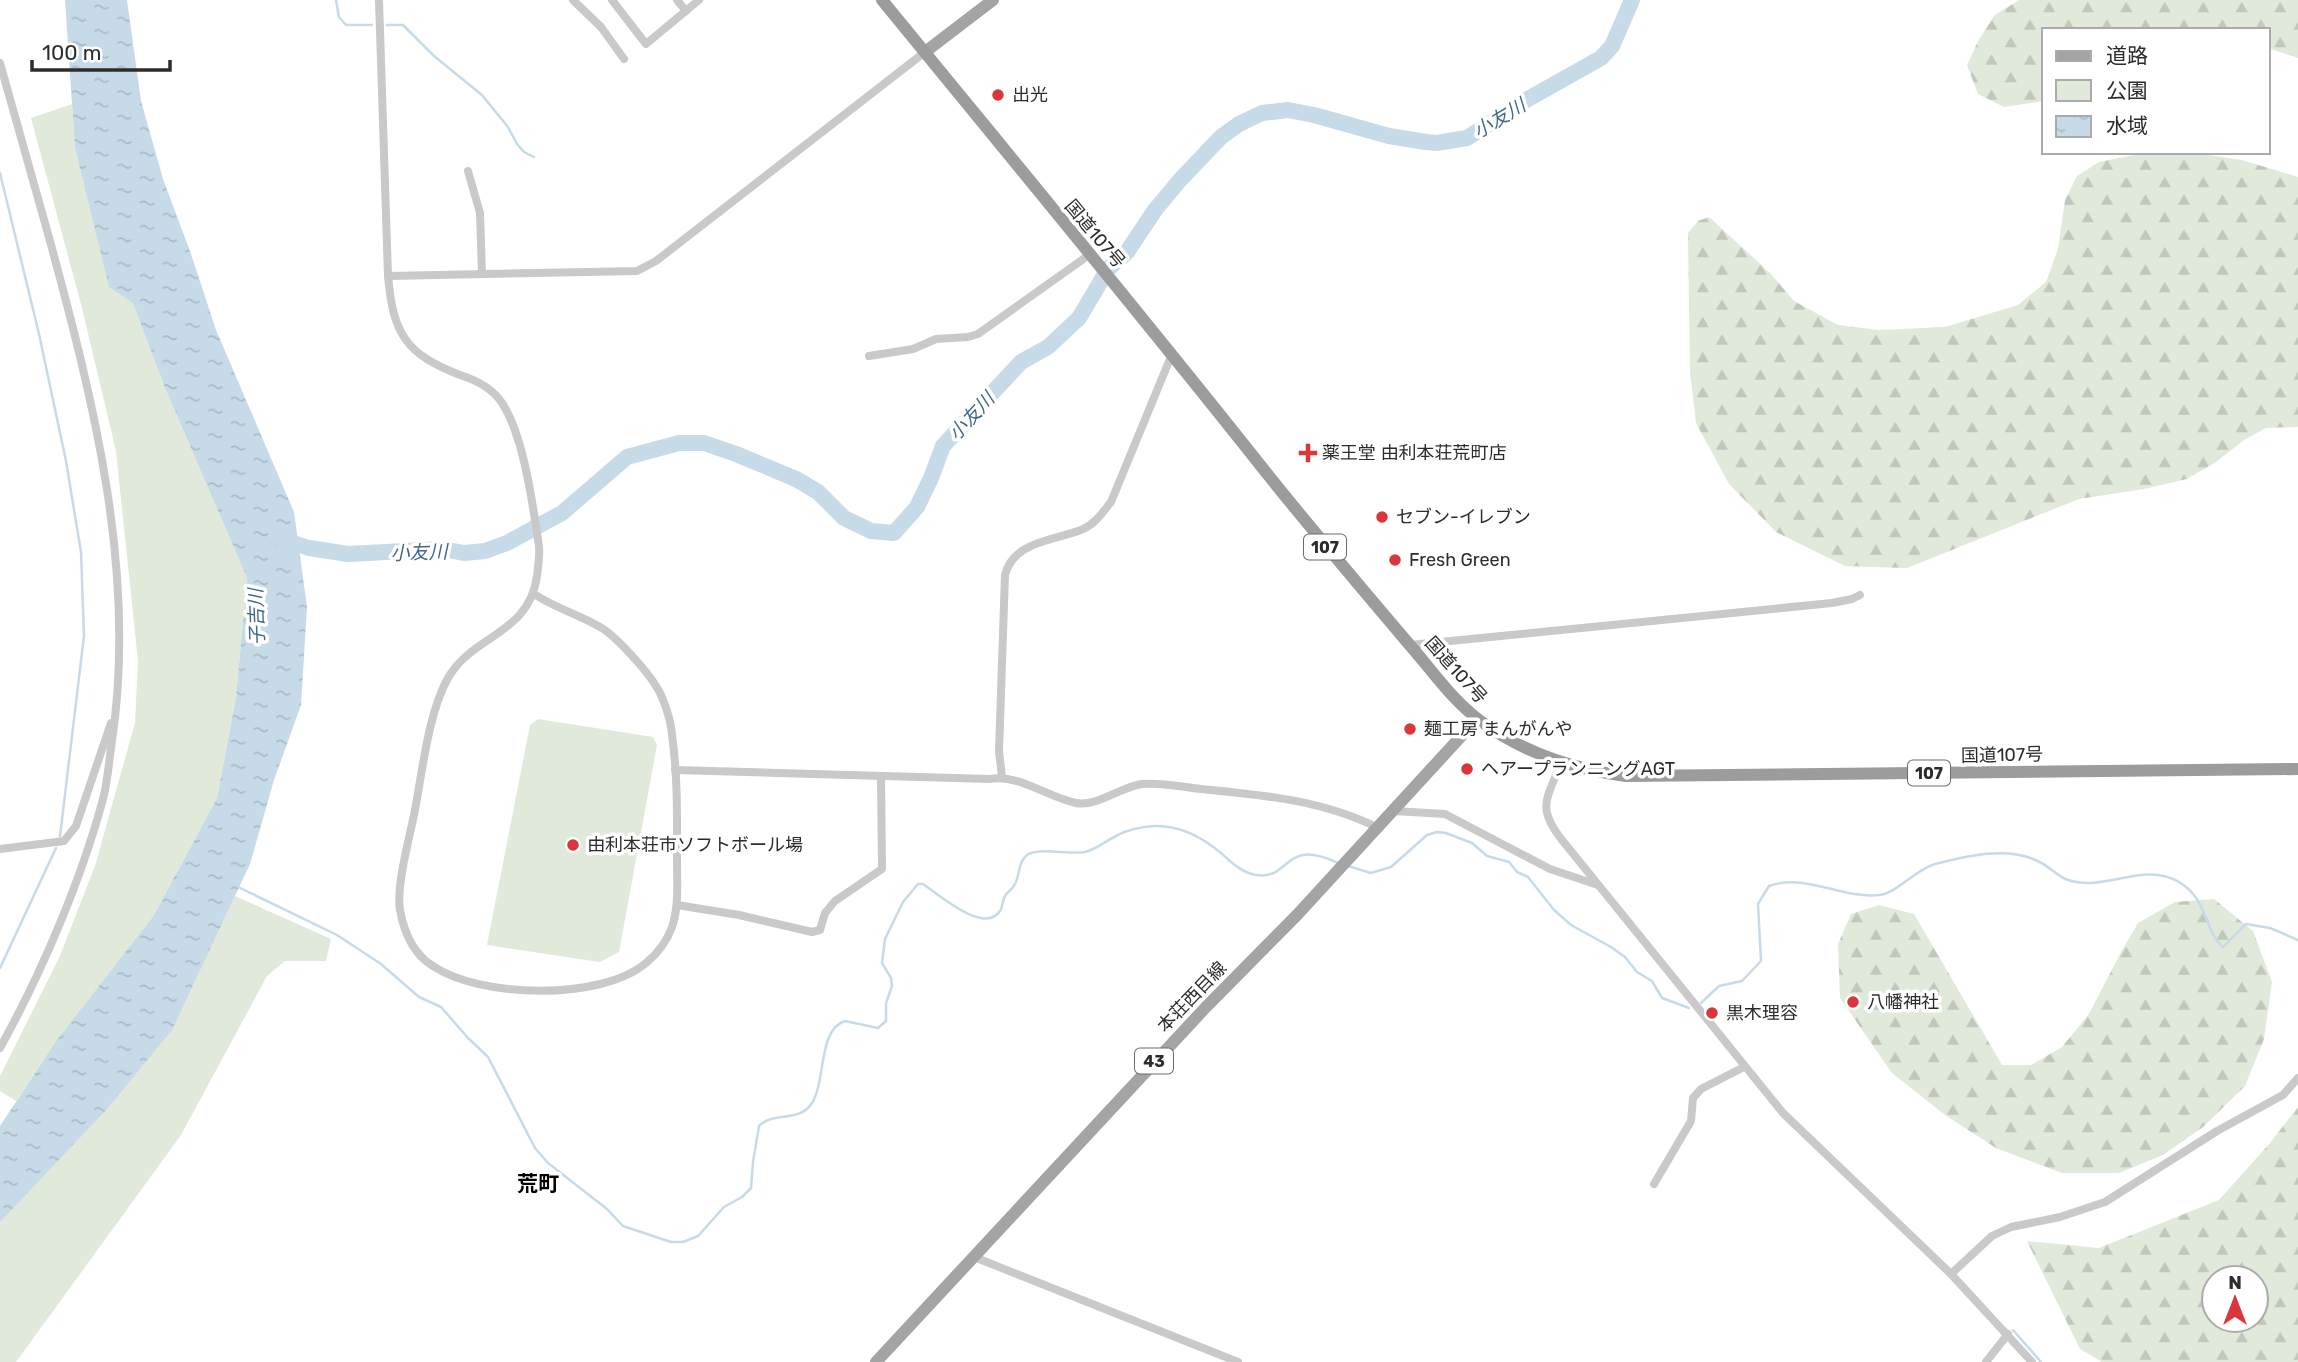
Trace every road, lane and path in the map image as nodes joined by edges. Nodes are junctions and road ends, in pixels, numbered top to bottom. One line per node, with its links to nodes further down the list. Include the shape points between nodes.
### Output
1 (379, 0): 15 (street)
2 (573, 0): 10 (street, via 601,27)
3 (612, 0): 8 (street, via 646,44)
4 (677, 0): 8 (street)
5 (699, 0): 8 (street)
6 (882, 0): 9 (highway, 国道107号 / 107)
7 (993, 0): 9 (main road)
8 (686, 11)
9 (925, 52): 13 (highway, 国道107号 / 107); 14 (street, via 656,261 637,271)
10 (624, 59)
11 (0, 63): 21 (street, via 75,331 106,486 121,622)
12 (468, 171): 14 (street, via 480,213)
13 (1093, 260): 16 (highway, 国道107号 / 107); 17 (street, via 978,334)
14 (482, 274): 15 (street)
15 (388, 276): 18 (street, via 394,320 406,341 441,368 476,380 502,403 518,438 540,552)
16 (1172, 354): 20 (highway, 国道107号 / 107, via 1334,558); 27 (street, via 1111,502 1086,528 1030,546 1008,562 1001,655)
17 (869, 356)
18 (534, 594): 25 (street, via 603,628 657,687 672,731); 32 (street, via 520,616 461,660 447,679 405,858 399,906 407,936 432,966 492,989 533,991 592,985 628,975 645,964 667,938)
19 (1860, 595): 20 (street, via 1832,603)
20 (1410, 645): 22 (highway, 国道107号 / 107)
21 (117, 710): 30 (street, via 76,826 68,837); 33 (street, via 103,797 83,858 35,981)
22 (1478, 719): 23 (highway, 国道107号 / 107, via 1516,744); 28 (main road, 本荘西目線 / 43)
23 (1561, 763): 24 (highway, 国道107号 / 107, via 1626,776); 31 (street, via 1546,816)
24 (2298, 769)
25 (675, 771): 26 (street); 32 (street)
26 (881, 777): 27 (street); 32 (street, via 882,869 835,901 820,930)
27 (1002, 777): 29 (street, via 1077,804 1144,784 1289,799 1353,815)
28 (1394, 811): 29 (main road, 本荘西目線 / 43); 31 (street, via 1445,814 1550,869)
29 (1378, 828): 37 (main road, 本荘西目線 / 43)
30 (0, 849)
31 (1598, 885): 34 (street)
32 (677, 905)
33 (0, 1048)
34 (1744, 1067): 36 (street, via 1701,1089 1693,1098 1691,1121); 38 (street, via 1801,1132)
35 (2298, 1078): 38 (street, via 2283,1095 2105,1202 2011,1227 1992,1236)
36 (1654, 1184)
37 (974, 1258): 40 (main road, 本荘西目線 / 43); 41 (street)
38 (1951, 1274): 39 (street)
39 (2008, 1334): 42 (street); 43 (street)
40 (876, 1362)
41 (1238, 1362)
42 (1986, 1362)
43 (2032, 1362)

